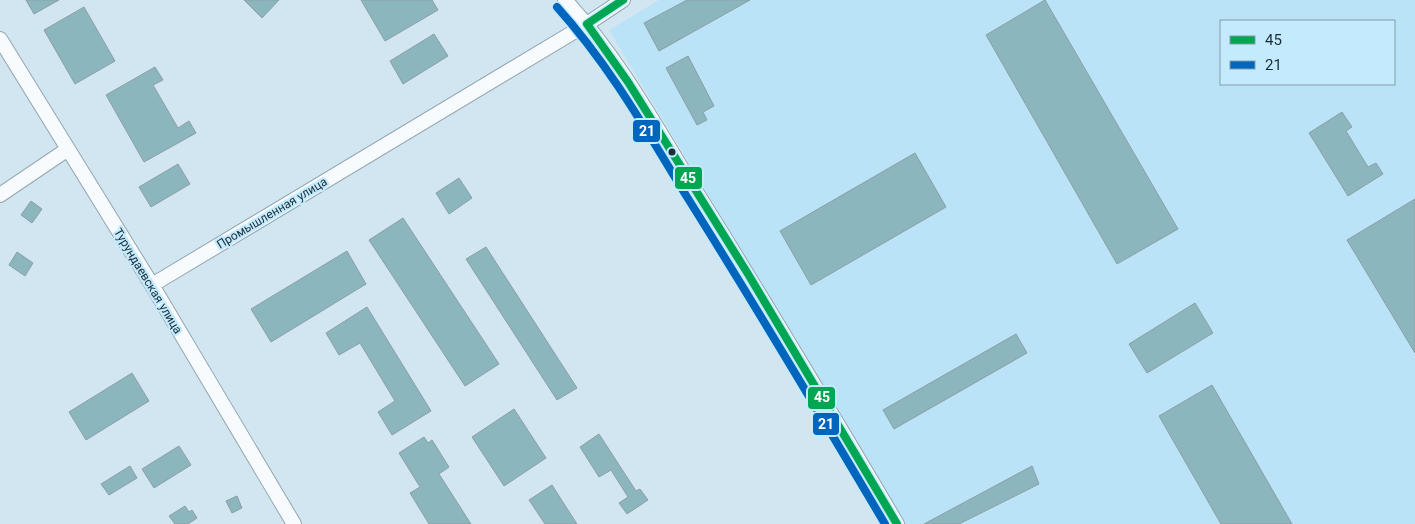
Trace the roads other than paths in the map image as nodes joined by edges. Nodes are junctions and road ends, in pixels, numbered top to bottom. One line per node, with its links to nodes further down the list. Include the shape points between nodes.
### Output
1 (565, 0): 3 (street)
2 (623, 0): 3 (street, Промышленная улица)
3 (587, 24): 7 (street, Промышленная улица); 9 (street, via 628,82 748,274)
4 (0, 39): 5 (street, Турундаевская улица)
5 (68, 149): 6 (street); 7 (street, Турундаевская улица)
6 (0, 195)
7 (152, 285): 8 (street, Турундаевская улица)
8 (294, 524)
9 (897, 524)

